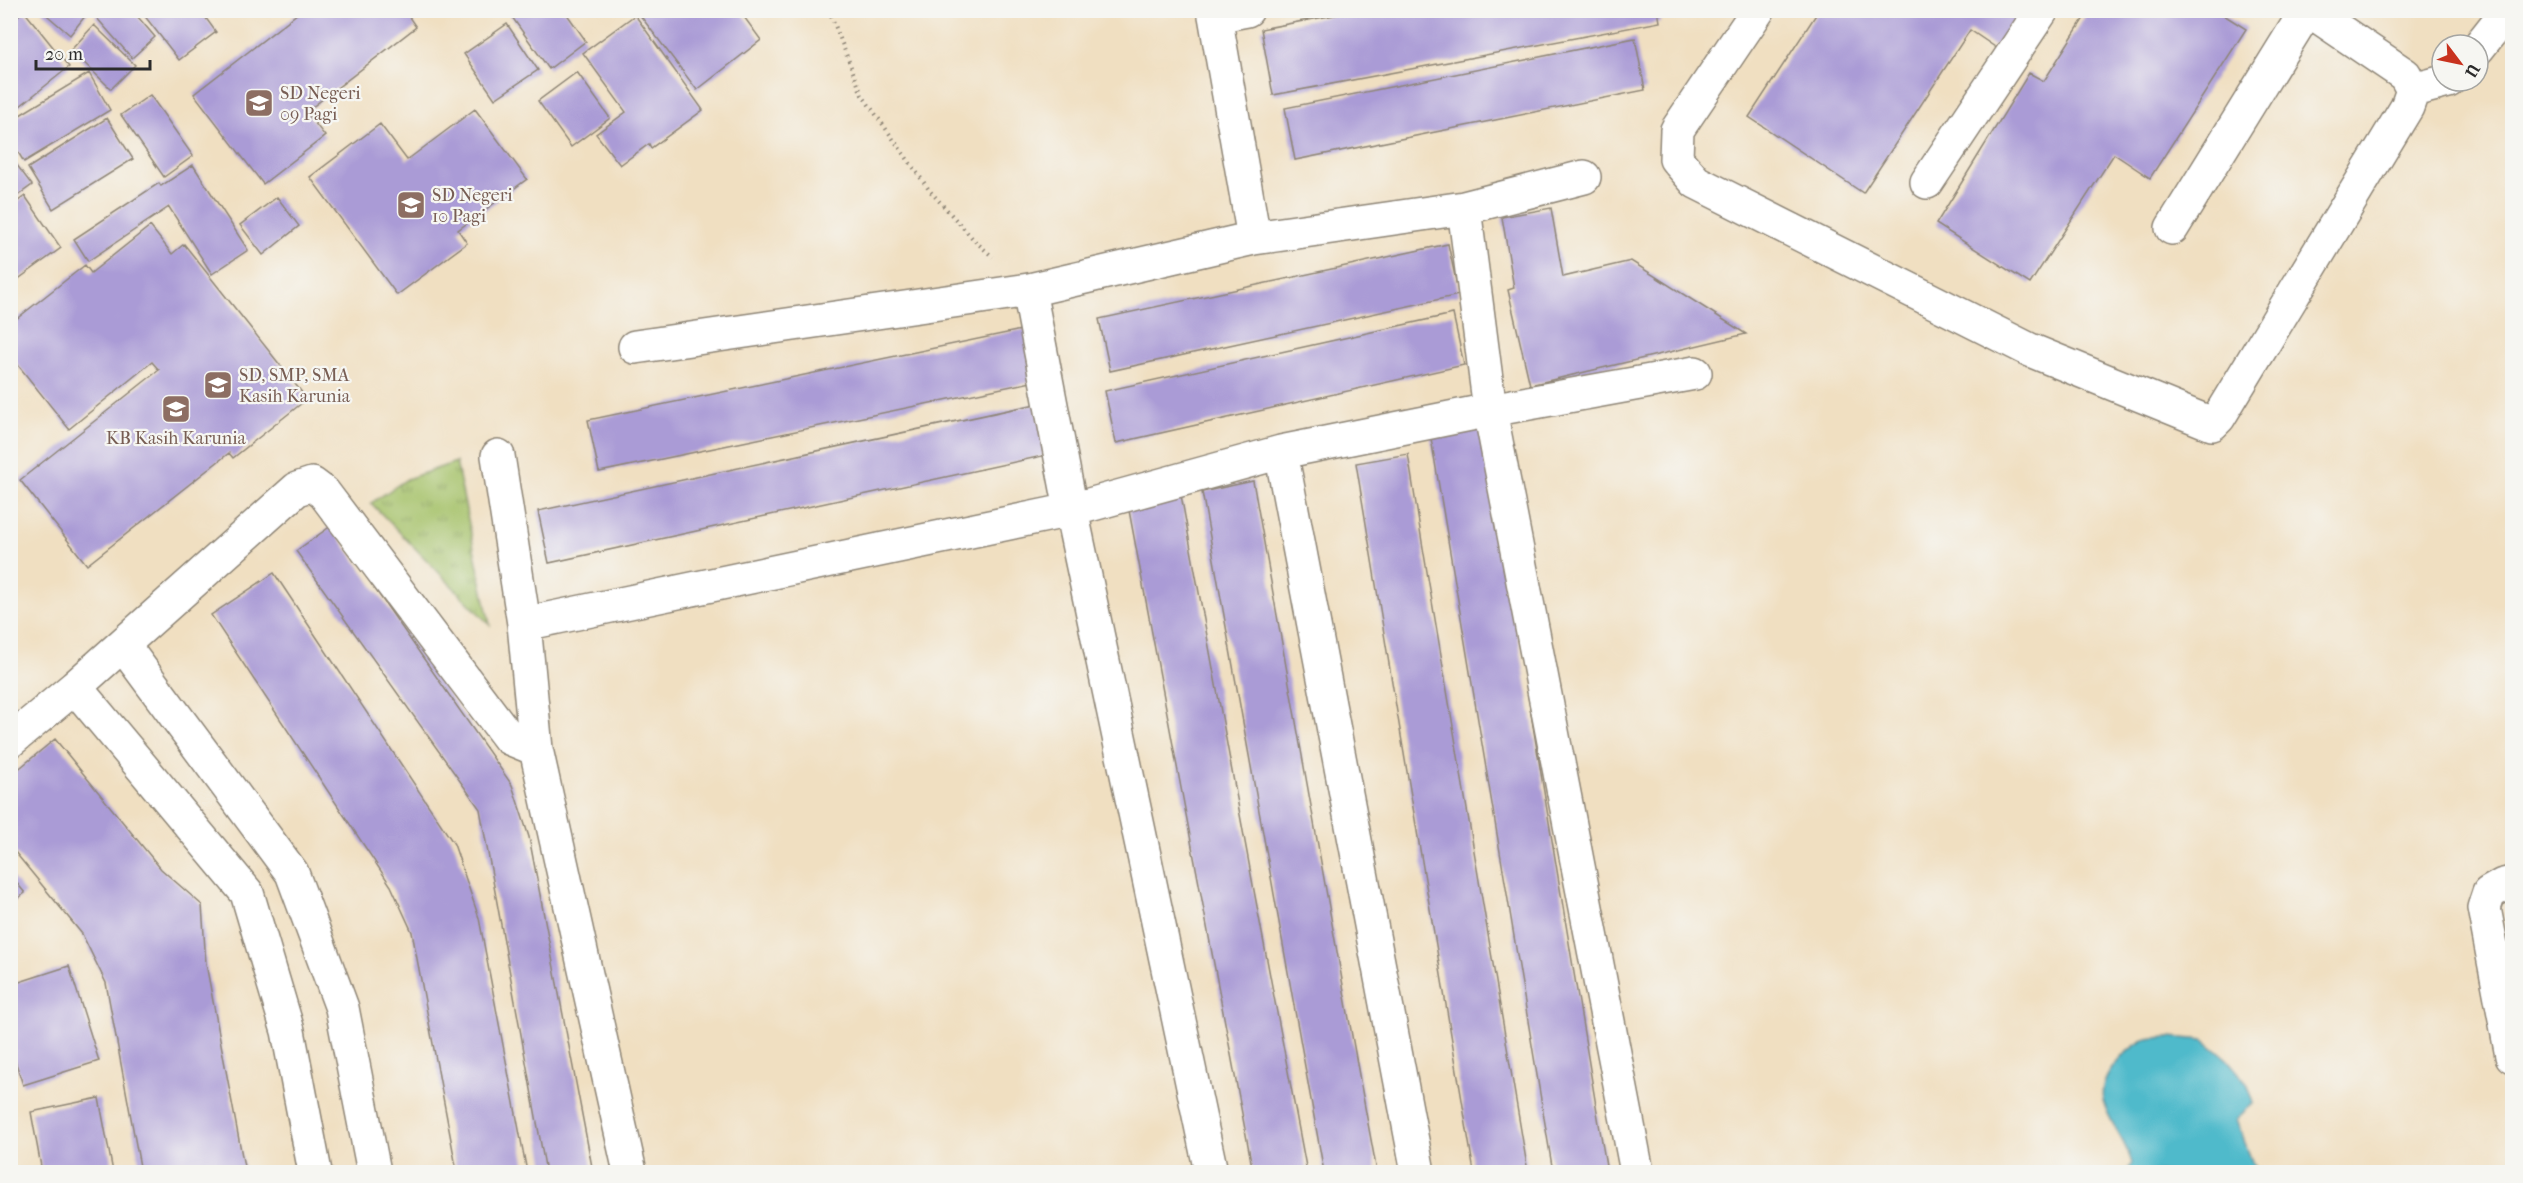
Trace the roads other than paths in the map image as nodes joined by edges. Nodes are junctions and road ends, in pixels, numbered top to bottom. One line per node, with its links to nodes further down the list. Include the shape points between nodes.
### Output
1 (1247, 10): 6 (street)
2 (1758, 10): 9 (street, via 1677,130 1676,159 1696,182 2030,350 2212,424 2401,117)
3 (2042, 10): 11 (street)
4 (2308, 10): 9 (street, via 2405,75); 13 (street)
5 (2508, 10): 7 (street)
6 (1215, 14): 14 (street)
7 (2490, 33)
8 (2430, 86): 9 (street)
9 (2413, 90)
10 (1584, 177): 12 (street)
11 (1927, 182)
12 (1464, 208): 14 (street); 18 (street)
13 (2172, 228)
14 (1254, 238): 15 (street)
15 (1029, 290): 16 (street); 21 (street)
16 (635, 346)
17 (1695, 373): 18 (street)
18 (1490, 410): 19 (street); 34 (street)
19 (1281, 452): 21 (street); 33 (street)
20 (498, 456): 22 (street)
21 (1071, 510): 22 (street); 32 (street)
22 (524, 624): 26 (street)
23 (123, 645): 24 (street); 26 (street, via 297,489 312,484 324,493 508,738); 30 (street, via 292,873 342,1008)
24 (75, 687): 25 (street); 29 (street, via 247,893 288,1031)
25 (10, 741)
26 (536, 749): 31 (street)
27 (2512, 883): 28 (street, via 2489,893 2484,908)
28 (2512, 1056)
29 (315, 1173)
30 (374, 1173)
31 (630, 1173)
32 (1211, 1173)
33 (1418, 1173)
34 (1637, 1173)

